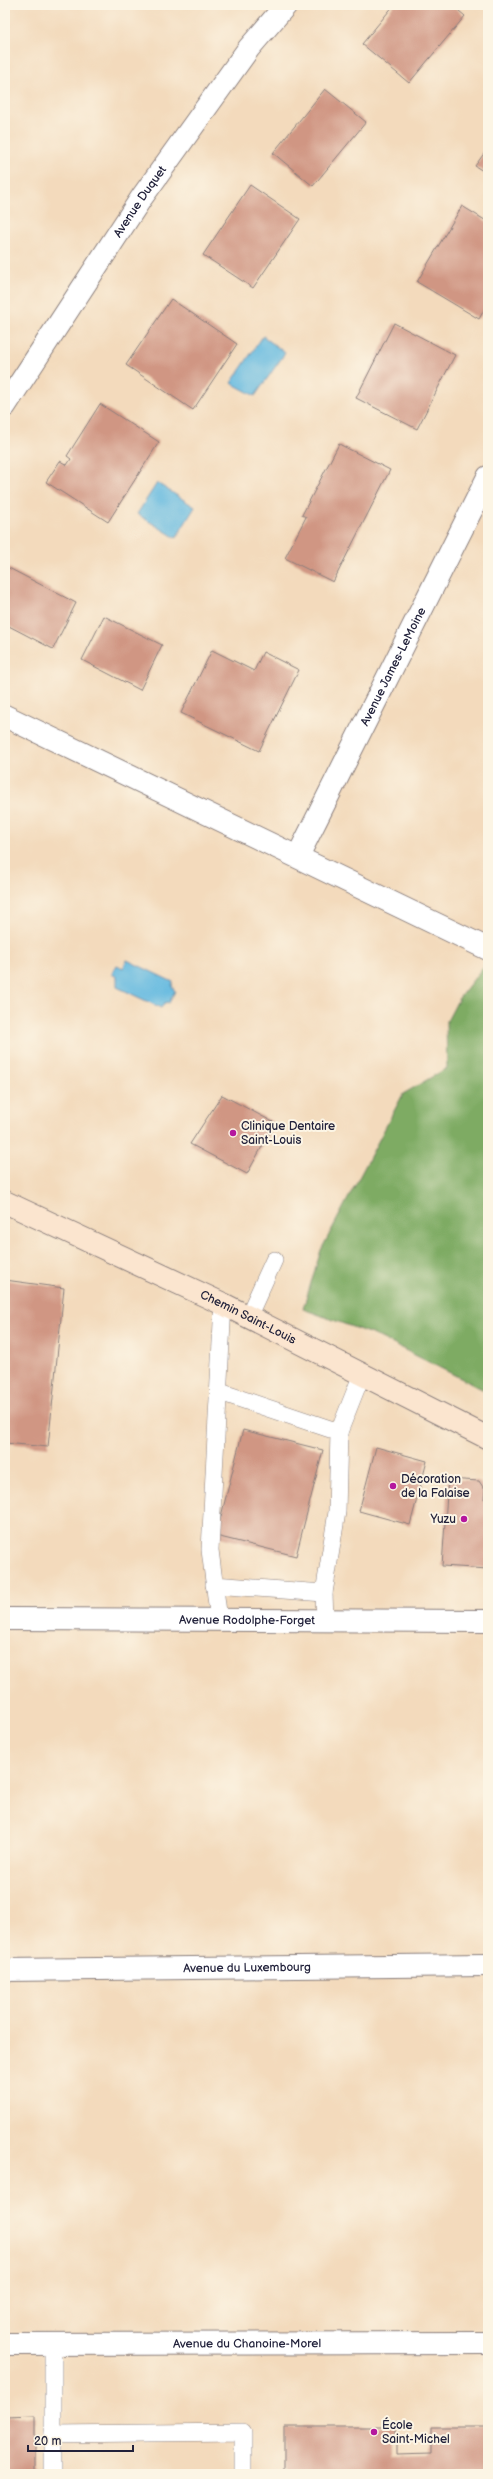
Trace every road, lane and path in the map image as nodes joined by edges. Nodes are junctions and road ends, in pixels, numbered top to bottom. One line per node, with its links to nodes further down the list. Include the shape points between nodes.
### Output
1 (286, 5): 2 (street, Avenue Duquet, via 249,48 147,191)
2 (5, 406)
3 (488, 477): 5 (street, Avenue James-LeMoine)
4 (5, 716): 5 (street)
5 (298, 856): 6 (street)
6 (488, 949)
7 (5, 1202): 9 (street, Chemin Saint-Louis)
8 (274, 1260): 10 (lane)
9 (223, 1304): 10 (street, Chemin Saint-Louis); 12 (lane)
10 (248, 1317): 11 (street, Chemin Saint-Louis)
11 (362, 1374): 13 (lane); 14 (street, Chemin Saint-Louis)
12 (220, 1392): 13 (lane); 15 (lane, via 210,1550)
13 (339, 1432): 16 (lane, via 337,1512)
14 (488, 1438)
15 (214, 1585): 16 (lane); 18 (lane)
16 (324, 1593): 19 (lane)
17 (5, 1619): 18 (street, Avenue Rodolphe-Forget)
18 (219, 1620): 19 (street, Avenue Rodolphe-Forget)
19 (326, 1620): 20 (street, Avenue Rodolphe-Forget)
20 (488, 1621)
21 (488, 1965): 22 (street, Avenue du Luxembourg)
22 (5, 1970)
23 (488, 2343): 25 (street, Avenue du Chanoine-Morel)
24 (5, 2344): 25 (street, Avenue du Chanoine-Morel)
25 (53, 2344): 26 (lane)
26 (53, 2434): 27 (lane); 28 (lane, via 243,2432)
27 (53, 2474)
28 (243, 2474)

